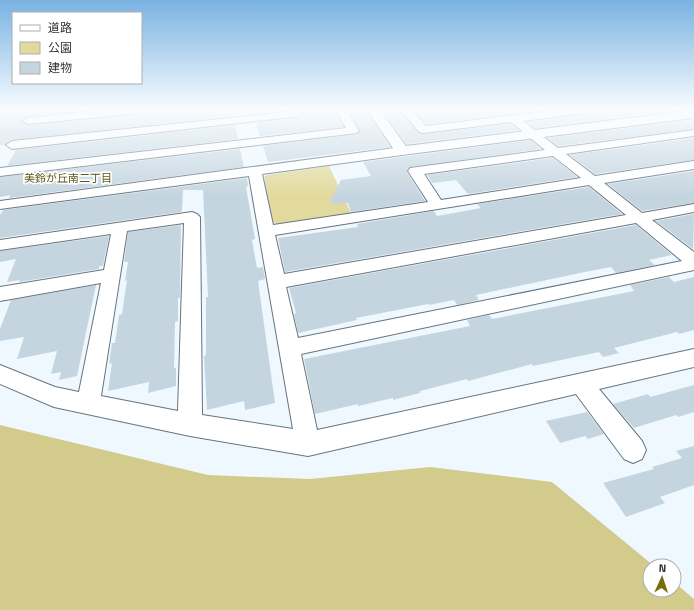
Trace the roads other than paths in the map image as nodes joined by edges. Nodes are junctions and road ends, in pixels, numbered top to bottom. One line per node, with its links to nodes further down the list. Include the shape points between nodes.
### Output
1 (16, 138): 9 (street)
2 (94, 138): 9 (street)
3 (201, 138): 15 (street)
4 (306, 138): 12 (street)
5 (393, 138): 10 (street)
6 (505, 138): 10 (street)
7 (538, 138): 11 (street)
8 (654, 138): 11 (street)
9 (12, 145): 13 (street)
10 (402, 151): 12 (street)
11 (556, 152): 17 (street); 18 (street, via 415,171)
12 (314, 155): 16 (street)
13 (4, 156)
14 (694, 166): 17 (street)
15 (0, 172)
16 (255, 172): 19 (street); 23 (street)
17 (592, 182): 18 (street); 21 (street)
18 (437, 204): 23 (street)
19 (0, 205)
20 (694, 208): 21 (street)
21 (638, 218): 25 (street); 27 (street)
22 (120, 228): 24 (street); 26 (street); 34 (street, via 192,217)
23 (267, 231): 27 (street)
24 (0, 245)
25 (694, 263): 29 (street)
26 (111, 275): 28 (street); 33 (street)
27 (277, 282): 29 (street)
28 (0, 294)
29 (289, 348): 35 (street)
30 (694, 358): 32 (street)
31 (0, 374): 33 (street, via 54,397)
32 (580, 382): 35 (street); 36 (street)
33 (88, 403): 34 (street)
34 (190, 425): 35 (street)
35 (308, 444)
36 (633, 450)

